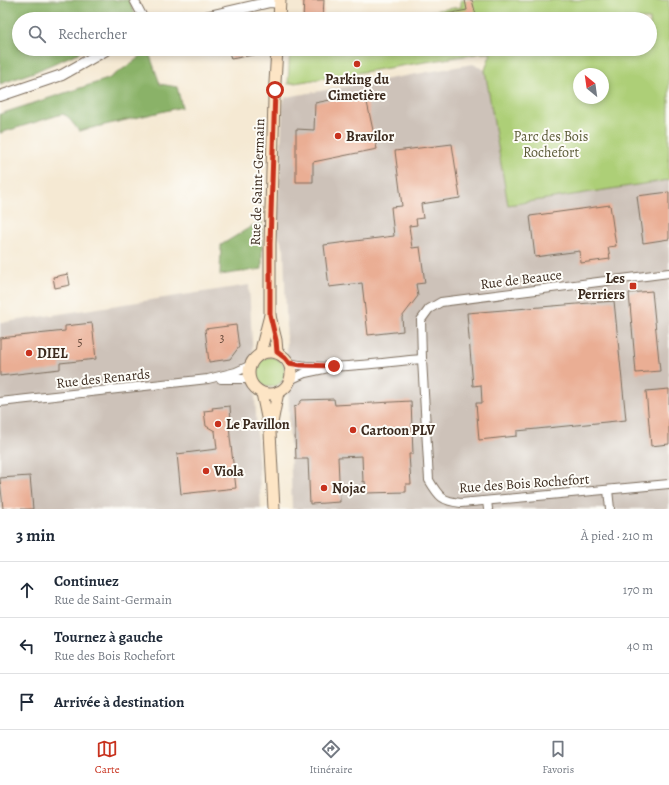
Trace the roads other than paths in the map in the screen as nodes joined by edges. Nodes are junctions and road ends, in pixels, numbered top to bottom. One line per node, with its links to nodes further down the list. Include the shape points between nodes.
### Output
1 (134, 0): 3 (street)
2 (280, 2): 4 (street); 5 (main road)
3 (140, 12)
4 (226, 12)
5 (279, 12)
6 (96, 56): 8 (street, via 62,75)
7 (277, 56): 10 (main road, Rue de Saint-Germain)
8 (0, 96)
9 (669, 273): 13 (street, Rue de Beauce, via 441,302 429,309 422,320)
10 (270, 315): 11 (main road, Rue de Saint-Germain); 12 (main road, Rue de Saint-Germain)
11 (277, 352): 12 (main road); 14 (main road)
12 (261, 353): 15 (main road)
13 (422, 359): 16 (street); 26 (street, Rue des Bois Rochefort, via 429,480 437,493 448,501)
14 (289, 363): 16 (street); 19 (main road)
15 (249, 366): 17 (street, Rue des Renards); 18 (main road)
16 (334, 366): 19 (street, via 305,373)
17 (208, 379): 18 (street, Rue des Renards); 22 (street, Rue des Renards)
18 (249, 379): 21 (main road)
19 (290, 380): 20 (main road)
20 (278, 392): 21 (main road); 23 (main road)
21 (262, 393): 23 (main road)
22 (0, 402)
23 (270, 432): 27 (main road)
24 (669, 484): 25 (street, Rue des Bois Rochefort)
25 (608, 490): 26 (street, Rue des Bois Rochefort); 28 (street)
26 (488, 505)
27 (274, 509)
28 (610, 509)

